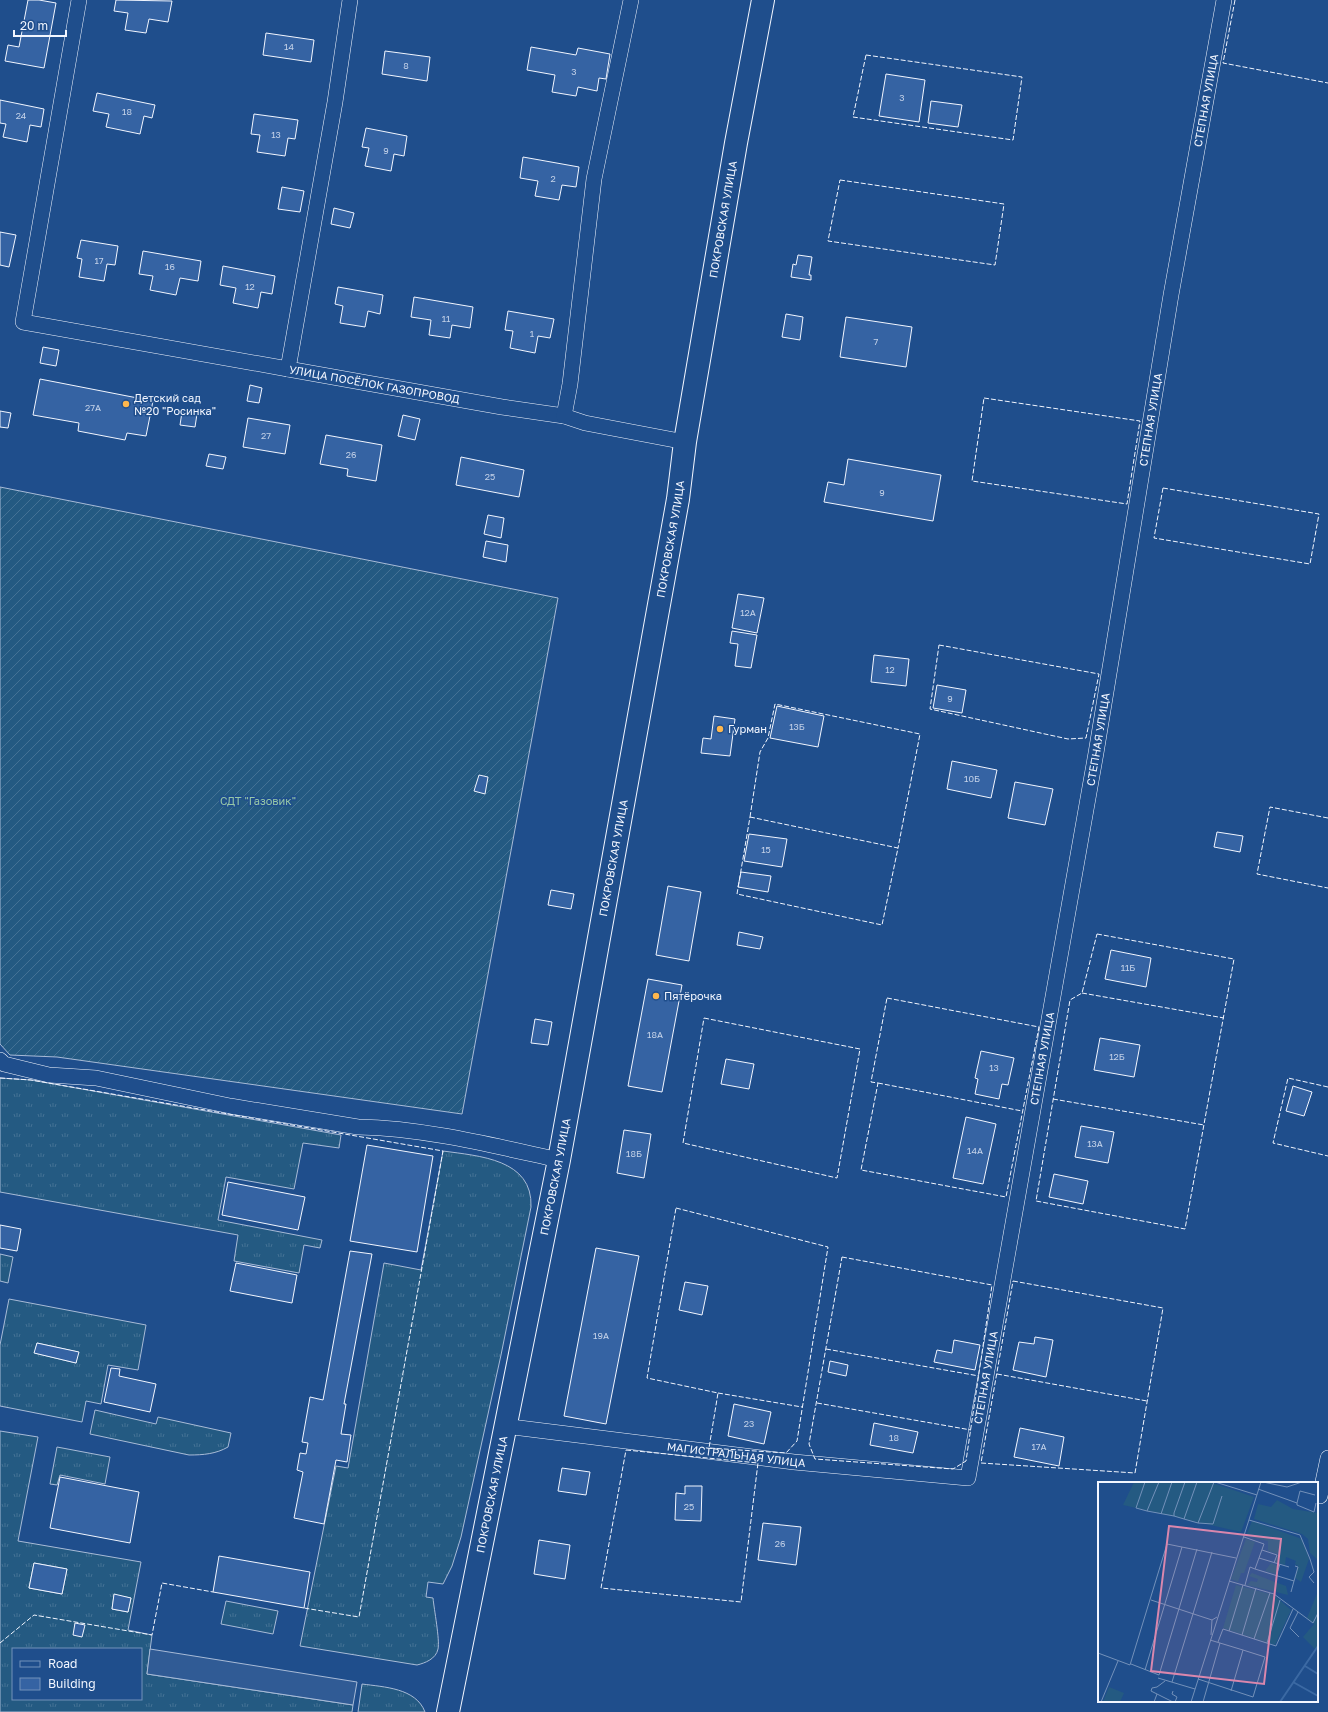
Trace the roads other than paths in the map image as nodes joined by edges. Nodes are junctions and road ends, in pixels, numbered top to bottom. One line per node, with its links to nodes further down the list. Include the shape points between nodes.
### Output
1 (79, 0): 6 (street, via 23,322)
2 (350, 0): 6 (street, УЛИЦА ПОСЁЛОК ГАЗОПРОВОД, via 335,102)
3 (631, 0): 7 (street, via 594,179)
4 (763, 0): 8 (main road, ПОКРОВСКАЯ УЛИЦА)
5 (1224, 0): 13 (street, СТЕПНАЯ УЛИЦА, via 1171,296 1094,769)
6 (288, 368): 7 (street, УЛИЦА ПОСЁЛОК ГАЗОПРОВОД)
7 (564, 416): 8 (street, УЛИЦА ПОСЁЛОК ГАЗОПРОВОД, via 585,423)
8 (685, 442): 10 (main road, ПОКРОВСКАЯ УЛИЦА, via 678,499)
9 (0, 1060): 10 (street, via 4,1064 49,1075 96,1078 230,1106 358,1127 380,1127 474,1141)
10 (559, 1160): 11 (main road, ПОКРОВСКАЯ УЛИЦА)
11 (504, 1426): 13 (street, МАГИСТРАЛЬНАЯ УЛИЦА, via 794,1462); 15 (main road, ПОКРОВСКАЯ УЛИЦА, via 482,1549)
12 (1328, 1458): 14 (street)
13 (968, 1478)
14 (1320, 1496)
15 (448, 1712)

